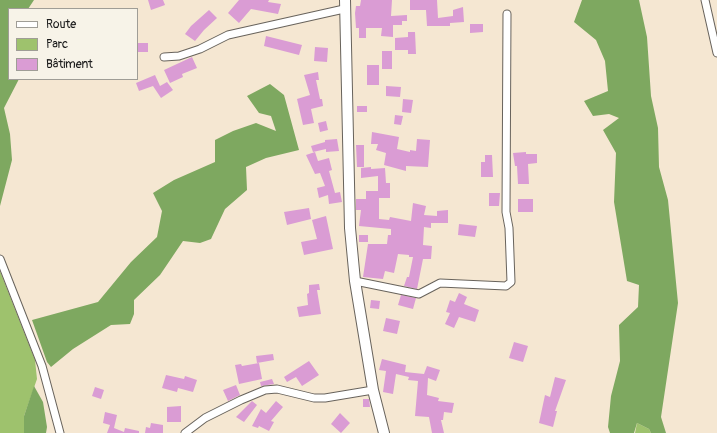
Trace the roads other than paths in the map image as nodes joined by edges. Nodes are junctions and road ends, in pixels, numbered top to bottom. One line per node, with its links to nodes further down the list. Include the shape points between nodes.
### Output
1 (705, 0): 4 (street)
2 (344, 4): 5 (street, via 228,35 193,52); 7 (street, via 350,228)
3 (507, 14): 7 (street, via 506,212 511,282 506,286 440,283 419,294)
4 (717, 52)
5 (164, 57)
6 (0, 259): 9 (street, via 42,366)
7 (355, 281): 8 (street)
8 (373, 390): 10 (street, via 320,398 277,389 265,390 205,418); 11 (street)
9 (60, 433)
10 (185, 433)
11 (384, 433)

